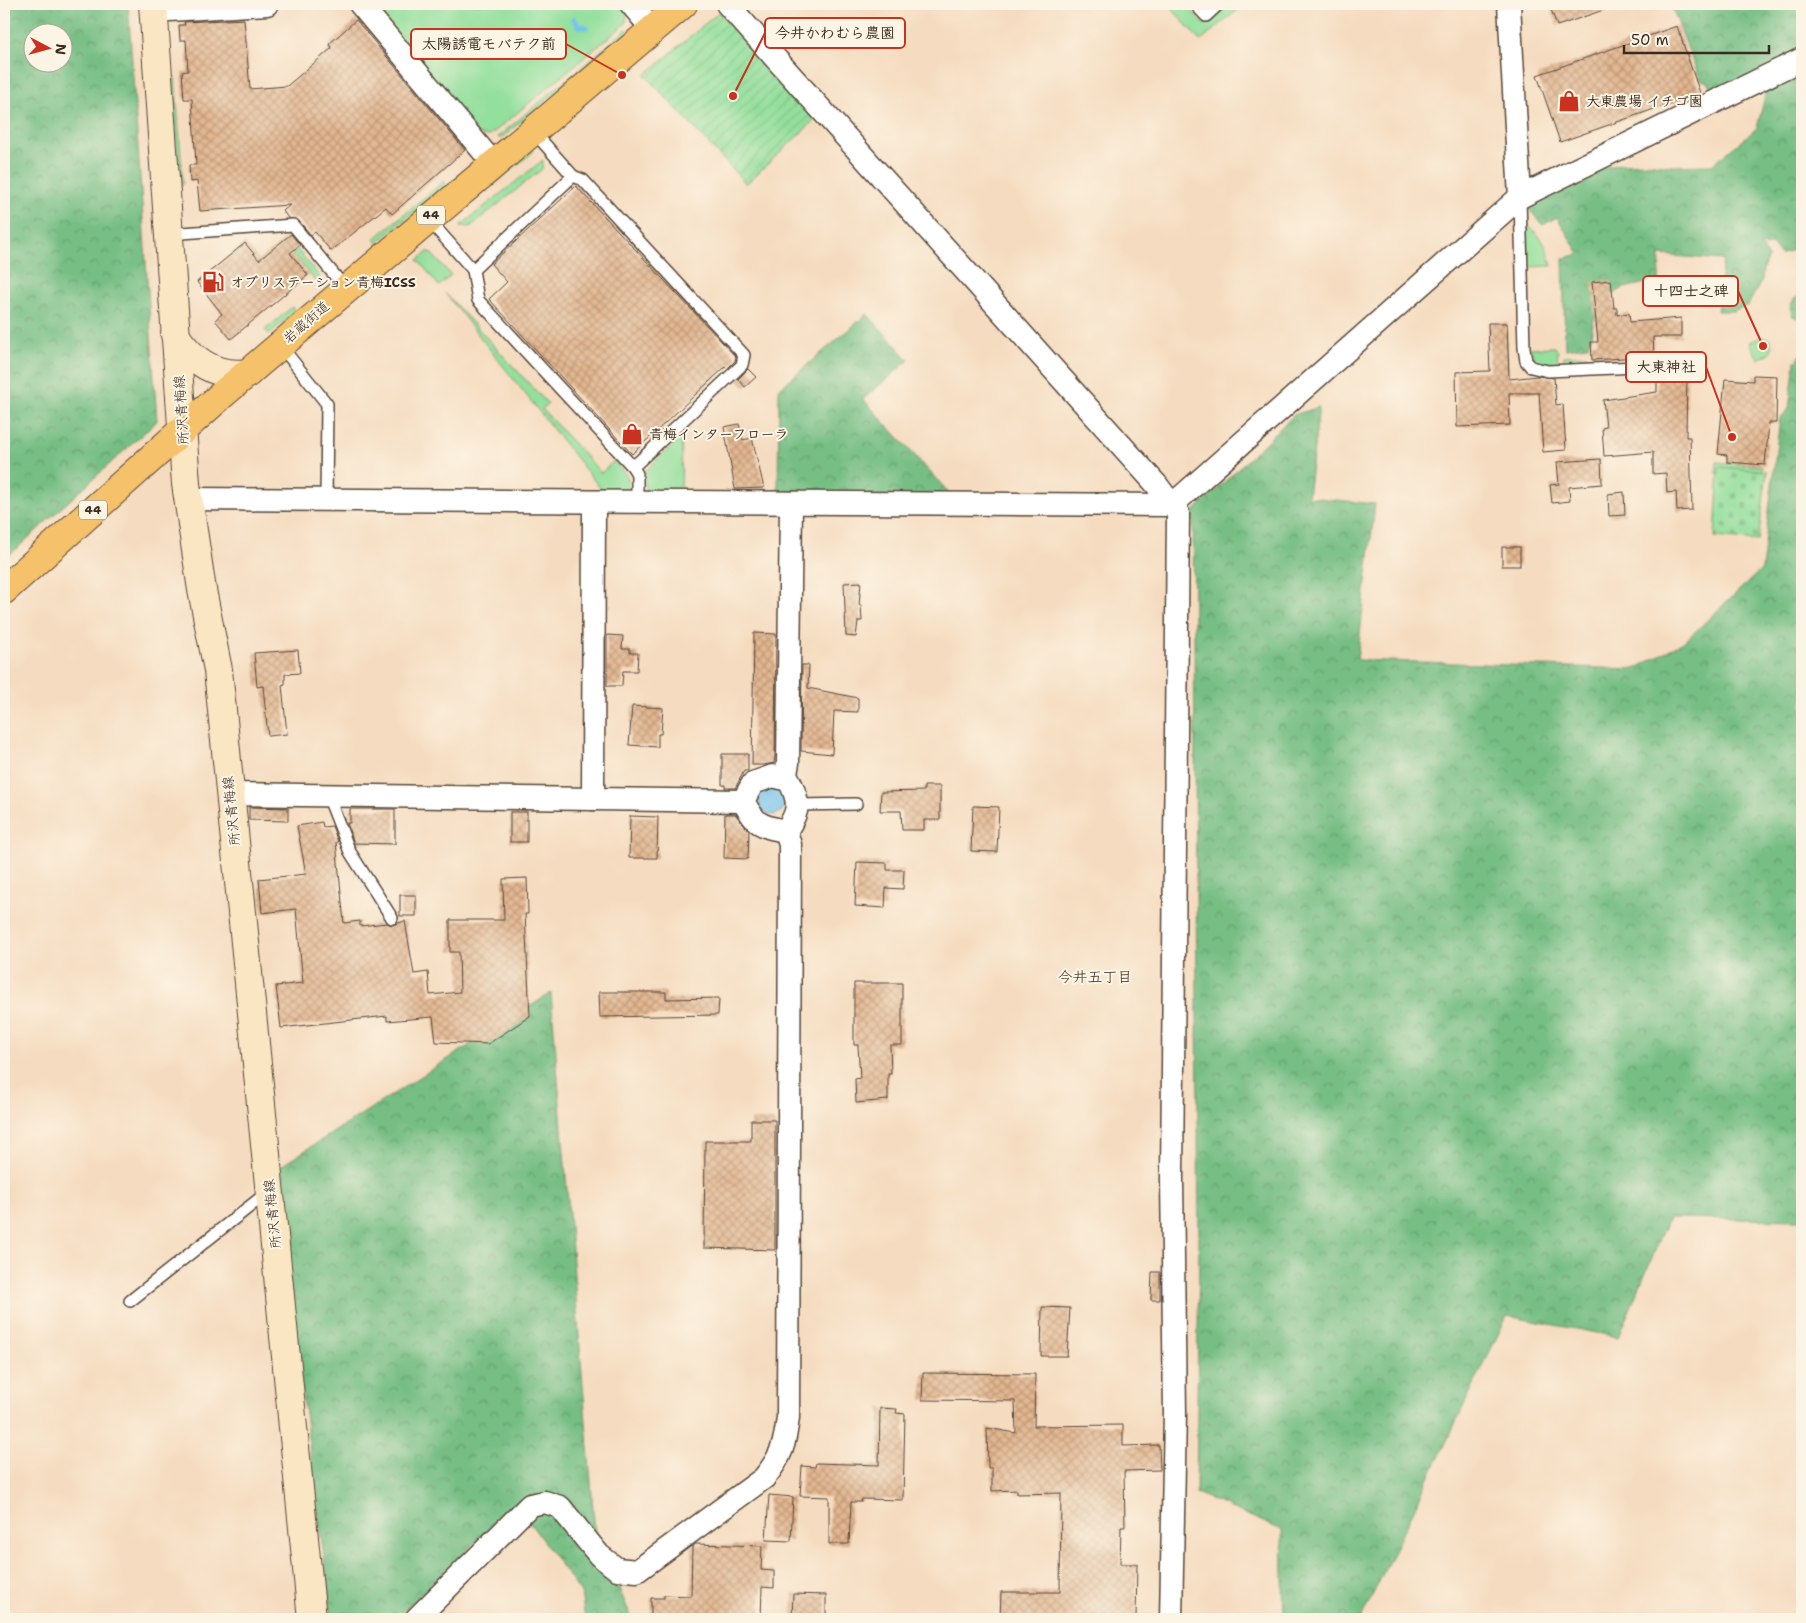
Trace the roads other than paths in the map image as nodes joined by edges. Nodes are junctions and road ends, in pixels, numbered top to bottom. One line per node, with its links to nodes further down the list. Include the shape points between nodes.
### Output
1 (267, 4): 9 (street)
2 (360, 4): 13 (street)
3 (631, 4): 10 (street)
4 (683, 4): 10 (main road, 岩蔵街道 / 44)
5 (727, 4): 31 (street)
6 (1195, 4): 7 (lane, via 1206,16)
7 (1219, 4)
8 (1509, 4): 15 (street)
9 (153, 8): 17 (main road, 所沢青梅線)
10 (653, 30): 12 (main road, 岩蔵街道 / 44)
11 (1802, 59): 15 (street)
12 (533, 130): 13 (main road, 岩蔵街道 / 44); 14 (lane)
13 (493, 163): 16 (main road, 岩蔵街道 / 44)
14 (573, 176): 18 (lane); 25 (lane, via 583,180 744,355 742,365)
15 (1520, 197): 22 (lane, via 1524,348 1526,361 1531,367 1548,371); 31 (street)
16 (428, 219): 18 (lane); 19 (main road, 岩蔵街道 / 44)
17 (168, 234): 19 (lane, via 293,225); 20 (main road, 所沢青梅線)
18 (473, 270): 25 (lane, via 478,300)
19 (346, 289): 21 (main road, 岩蔵街道 / 44)
20 (176, 335): 23 (main road, via 187,352 202,365 224,372); 24 (main road, 所沢青梅線)
21 (280, 345): 23 (main road, 岩蔵街道 / 44); 27 (lane, via 327,404)
22 (1682, 366)
23 (248, 373): 24 (main road, 岩蔵街道 / 44)
24 (182, 430): 26 (main road, 所沢青梅線); 32 (main road, 岩蔵街道 / 44)
25 (632, 467): 29 (lane, via 637,474)
26 (189, 499): 27 (street); 34 (main road, 所沢青梅線, via 218,670)
27 (326, 500): 28 (street)
28 (594, 502): 29 (street); 36 (street)
29 (637, 502): 30 (street)
30 (791, 503): 31 (street); 33 (street, via 788,763)
31 (1172, 505): 46 (street, via 1178,513 1172,1179 1175,1413)
32 (4, 590)
33 (785, 779): 37 (street, via 773,776 753,783); 39 (street, via 789,780 798,798)
34 (229, 794): 35 (street); 42 (main road, 所沢青梅線)
35 (328, 796): 36 (street); 41 (lane, via 350,852)
36 (593, 799): 37 (street)
37 (743, 801): 40 (street, via 753,819 770,828)
38 (856, 804): 39 (lane)
39 (797, 805): 40 (street, via 795,817)
40 (786, 831): 45 (street, via 790,845 788,1416 785,1443 778,1462 764,1478 637,1571 617,1569 599,1555 560,1507 545,1502 530,1505)
41 (392, 918)
42 (269, 1191): 43 (lane); 44 (main road, 所沢青梅線)
43 (130, 1302)
44 (312, 1619)
45 (416, 1619)
46 (1171, 1619)

